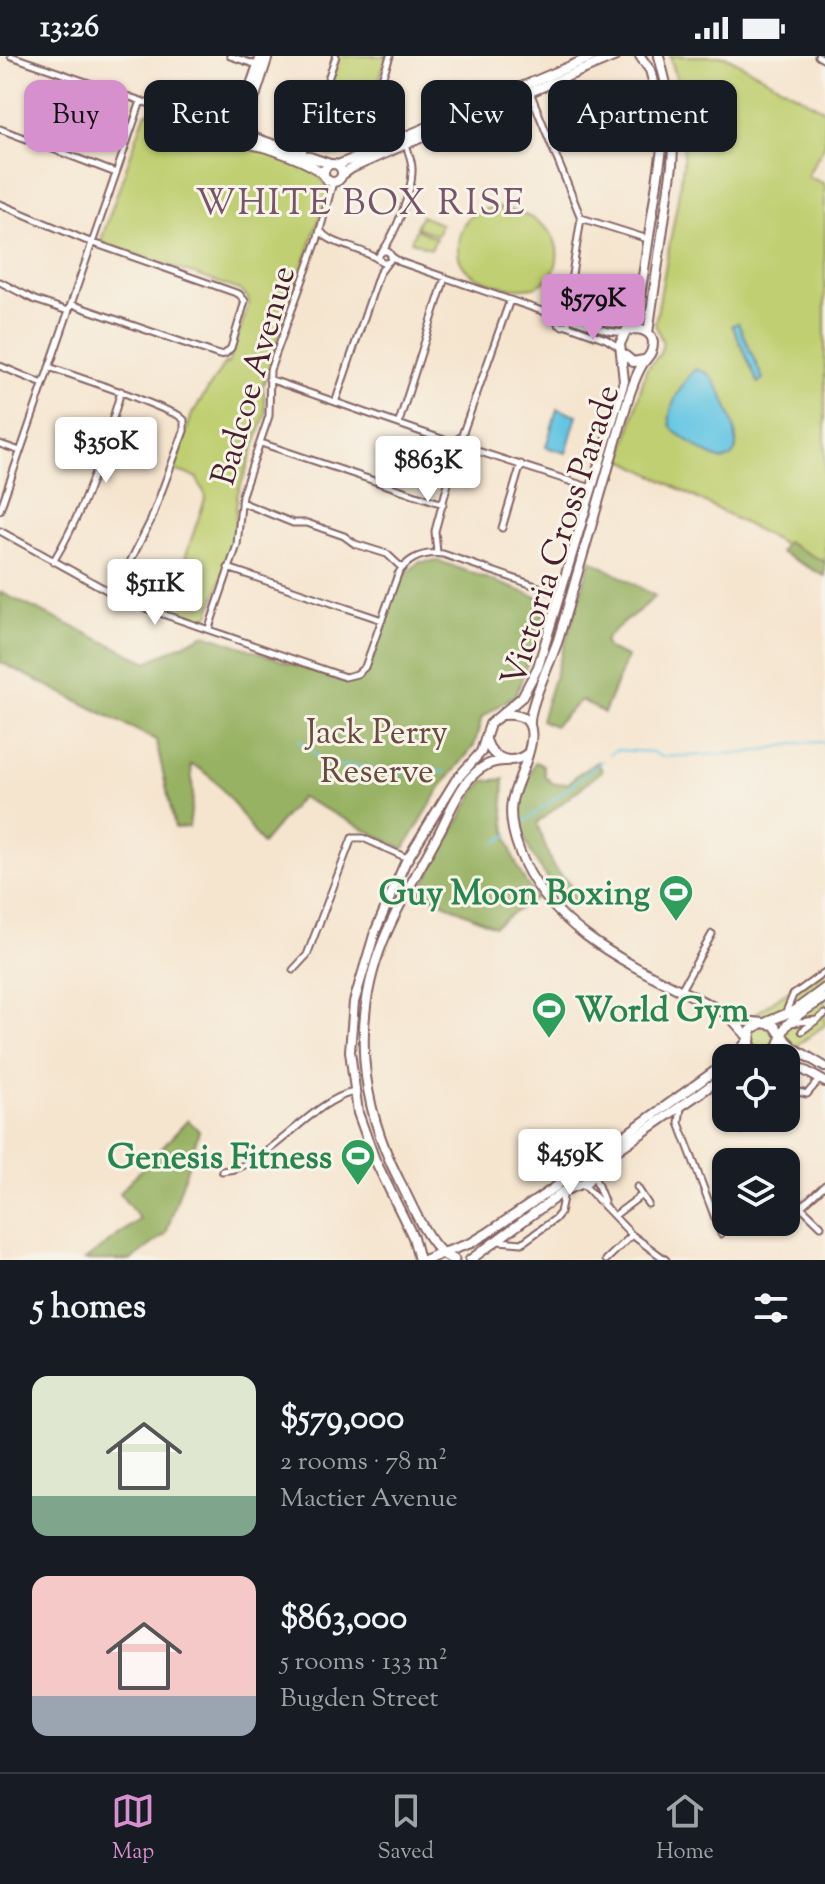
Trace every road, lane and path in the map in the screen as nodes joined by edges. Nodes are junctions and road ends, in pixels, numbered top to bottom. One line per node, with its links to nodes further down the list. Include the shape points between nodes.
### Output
1 (11, 56): 17 (street)
2 (230, 56): 12 (street)
3 (268, 56): 12 (main road)
4 (336, 56): 26 (street)
5 (390, 56): 14 (street)
6 (594, 56): 13 (main road)
7 (616, 56): 13 (main road)
8 (640, 56): 35 (main road, via 656,92 662,138)
9 (659, 56): 46 (main road, via 674,131)
10 (818, 56): 11 (street)
11 (825, 60)
12 (261, 63)
13 (576, 64): 15 (main road)
14 (382, 80)
15 (532, 87)
16 (532, 96): 33 (street)
17 (141, 101): 18 (street); 28 (street)
18 (144, 102)
19 (0, 129): 28 (street)
20 (421, 137): 23 (main road)
21 (258, 139): 26 (main road)
22 (258, 144): 26 (main road)
23 (406, 144): 37 (street, via 411,181)
24 (378, 152): 27 (main road)
25 (381, 152): 29 (main road)
26 (300, 158): 27 (main road); 30 (main road)
27 (334, 165): 29 (main road); 30 (main road, via 324,171)
28 (116, 173): 36 (street)
29 (342, 175): 31 (main road)
30 (325, 177): 31 (main road)
31 (333, 182): 34 (street, Badcoe Avenue)
32 (0, 204): 36 (street)
33 (581, 218): 35 (street); 41 (street)
34 (320, 229): 37 (street, via 327,238); 51 (street, Badcoe Avenue)
35 (649, 240): 45 (main road, via 639,303)
36 (92, 243): 42 (street); 42 (street, via 239,294 245,306 231,348 219,355)
37 (385, 257): 38 (street); 54 (street)
38 (445, 278): 40 (street); 55 (street)
39 (0, 282): 42 (street, via 35,300)
40 (510, 300): 43 (street); 57 (street)
41 (568, 300): 43 (street); 44 (street)
42 (70, 308): 50 (street)
43 (559, 317): 44 (street); 44 (street, via 561,326)
44 (568, 320): 45 (street); 47 (street)
45 (626, 332): 46 (main road); 47 (main road)
46 (648, 333): 48 (main road, via 653,347)
47 (620, 350): 48 (main road, via 633,362); 61 (main road, Victoria Cross Parade, via 624,381)
48 (644, 360): 66 (main road, Victoria Cross Parade)
49 (0, 366): 52 (street)
50 (49, 367): 52 (street); 53 (street)
51 (269, 379): 54 (street); 56 (street, Badcoe Avenue, via 269,416)
52 (43, 384): 59 (street)
53 (121, 391): 70 (street, via 97,470); 73 (street, via 178,415 185,425 151,520)
54 (336, 400): 55 (street)
55 (399, 422): 57 (street)
56 (261, 443): 62 (street, Badcoe Avenue); 63 (street)
57 (461, 443): 60 (street); 63 (street)
58 (0, 444): 59 (street)
59 (20, 451): 64 (street)
60 (521, 464): 61 (street); 67 (street)
61 (591, 488): 65 (main road, Victoria Cross Parade)
62 (241, 502): 71 (street, Badcoe Avenue, via 239,539); 72 (street, via 344,536 387,554)
63 (443, 504): 69 (street, via 435,531)
64 (1, 505)
65 (583, 512): 66 (main road); 74 (main road, Victoria Cross Parade)
66 (594, 515): 75 (main road, Victoria Cross Parade)
67 (502, 528)
68 (0, 531): 70 (street)
69 (437, 553): 72 (street, via 419,556); 74 (street)
70 (53, 562): 73 (street)
71 (228, 568): 76 (street); 77 (street, Badcoe Avenue)
72 (402, 568): 76 (street)
73 (114, 594): 77 (street)
74 (559, 594): 75 (main road); 78 (main road, Victoria Cross Parade, via 531,683)
75 (570, 597): 79 (main road, Victoria Cross Parade, via 550,667 531,708)
76 (382, 620): 77 (street, via 365,667 345,677)
77 (209, 628)
78 (498, 717): 79 (main road, via 517,716); 80 (main road)
79 (530, 727): 81 (main road)
80 (486, 739): 82 (main road, via 493,753); 84 (main road)
81 (529, 752): 82 (main road); 83 (main road)
82 (507, 761): 83 (main road, via 515,771); 111 (main road, via 484,767 463,788 374,964 362,1036)
83 (515, 788): 89 (main road, via 515,839 533,880 552,905 579,932)
84 (408, 858): 86 (street, via 352,838 307,955); 107 (main road, via 375,932 354,1002)
85 (712, 934): 89 (street)
86 (293, 970)
87 (825, 972): 93 (street, via 794,994)
88 (825, 988): 93 (main road)
89 (681, 990): 91 (main road)
90 (825, 998): 93 (main road)
91 (725, 1013): 95 (main road); 98 (main road)
92 (825, 1014): 94 (street)
93 (786, 1019): 94 (street); 95 (main road); 97 (main road)
94 (817, 1020): 96 (street)
95 (764, 1023): 97 (main road); 98 (main road, via 753,1028)
96 (802, 1031)
97 (782, 1035): 101 (main road); 102 (main road)
98 (749, 1039): 99 (main road); 100 (main road)
99 (745, 1044)
100 (750, 1044)
101 (779, 1044)
102 (825, 1067)
103 (800, 1068): 105 (main road)
104 (712, 1073): 114 (main road)
105 (822, 1080): 108 (street, via 807,1094)
106 (712, 1085): 109 (main road)
107 (354, 1092): 113 (main road); 115 (street, via 335,1098 242,1167)
108 (800, 1092)
109 (681, 1107): 110 (main road); 112 (street)
110 (665, 1118): 112 (street); 117 (main road)
111 (376, 1124): 113 (main road); 118 (main road)
112 (681, 1126): 129 (street)
113 (363, 1128): 125 (main road)
114 (583, 1162): 116 (main road); 117 (main road)
115 (222, 1171)
116 (571, 1171): 119 (main road); 135 (main road, via 480,1238)
117 (593, 1172): 119 (main road); 127 (street)
118 (398, 1177): 122 (main road); 125 (main road)
119 (581, 1182): 123 (main road); 127 (street)
120 (825, 1185): 128 (street)
121 (637, 1187): 124 (street)
122 (404, 1189): 130 (main road); 135 (main road, via 429,1238)
123 (564, 1191): 134 (main road); 134 (street, via 558,1216 534,1234 520,1244)
124 (642, 1195): 126 (street); 131 (street)
125 (393, 1197): 130 (main road)
126 (648, 1204)
127 (606, 1206): 131 (street)
128 (802, 1206): 132 (street)
129 (712, 1210)
130 (401, 1212): 136 (main road)
131 (614, 1216): 133 (street)
132 (821, 1226)
133 (632, 1235): 139 (street); 140 (street)
134 (495, 1241): 138 (main road)
135 (443, 1253): 136 (main road); 137 (main road)
136 (422, 1260)
137 (454, 1260)
138 (470, 1260)
139 (606, 1260)
140 (666, 1260)

